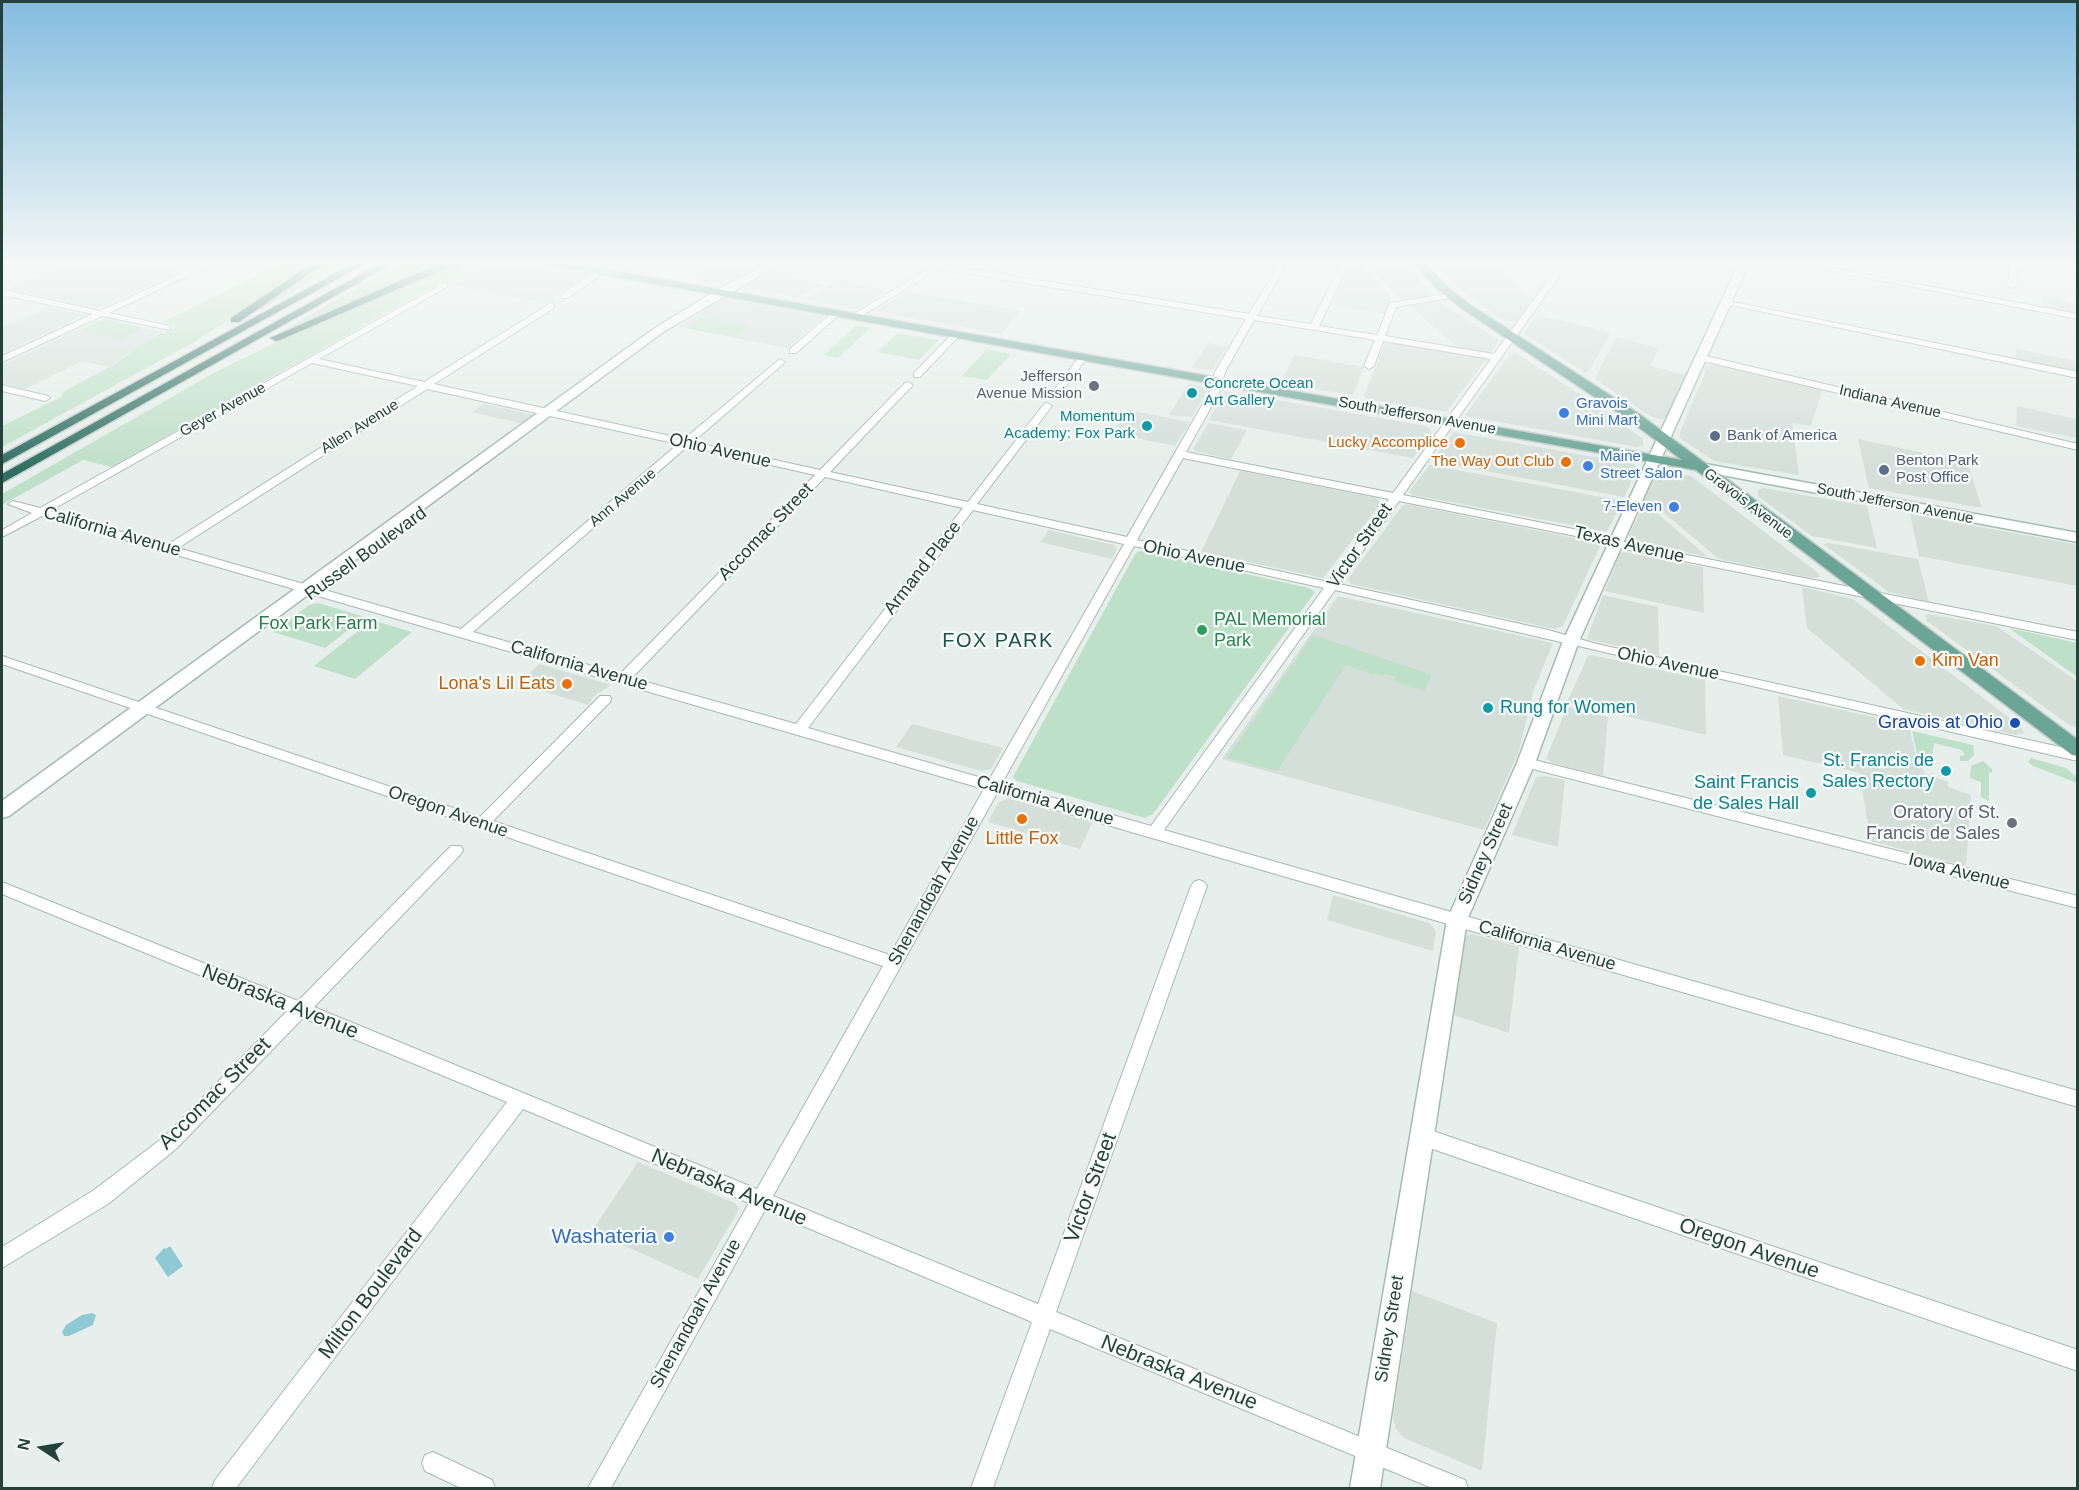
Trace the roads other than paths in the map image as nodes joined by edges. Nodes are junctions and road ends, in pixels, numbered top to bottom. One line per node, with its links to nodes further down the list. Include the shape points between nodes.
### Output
1 (64, 331): 25 (street)
2 (217, 331): 39 (highway)
3 (238, 331): 39 (highway)
4 (268, 331): 37 (highway)
5 (292, 331): 37 (highway)
6 (363, 331): 26 (street, Geyer Avenue)
7 (512, 331): 33 (street, Allen Avenue)
8 (668, 331): 40 (street, Russell Boulevard)
9 (817, 331): 21 (street)
10 (932, 331): 18 (main road, South Jefferson Avenue)
11 (1244, 331): 31 (street, Shenandoah Avenue)
12 (1336, 331): 20 (street)
13 (1384, 331): 20 (street)
14 (1502, 331): 19 (main road, Gravois Avenue)
15 (1516, 331): 19 (street, Victor Street)
16 (1714, 331): 24 (street, Sidney Street)
17 (1864, 331): 30 (street)
18 (956, 335): 23 (main road, South Jefferson Avenue); 29 (street)
19 (1511, 337): 22 (street, Victor Street); 42 (main road, Gravois Avenue)
20 (1381, 338): 22 (street); 28 (street)
21 (793, 351)
22 (1496, 357): 41 (street, Victor Street)
23 (1083, 358): 31 (main road, South Jefferson Avenue); 35 (street)
24 (1702, 358): 42 (street, Sidney Street); 44 (street, Indiana Avenue)
25 (2, 359)
26 (310, 360): 33 (street, Ohio Avenue); 54 (street, Geyer Avenue)
27 (780, 362): 43 (street, Ann Avenue)
28 (1369, 366)
29 (917, 375)
30 (2078, 375)
31 (1217, 380): 41 (main road, South Jefferson Avenue); 45 (street, Shenandoah Avenue, via 1214,393)
32 (908, 385): 49 (street, Accomac Street)
33 (425, 386): 40 (street, Ohio Avenue); 59 (street, Allen Avenue)
34 (2, 388): 36 (street)
35 (1055, 395)
36 (45, 398)
37 (144, 400): 50 (highway)
38 (1047, 406): 53 (street, Armand Place)
39 (87, 413): 47 (highway)
40 (551, 413): 43 (street, Ohio Avenue); 61 (street, Russell Boulevard)
41 (1448, 422): 46 (main road, South Jefferson Avenue); 51 (street, Victor Street)
42 (1664, 440): 46 (street, Sidney Street); 48 (main road, Gravois Avenue)
43 (686, 444): 49 (street, Ohio Avenue); 63 (street, Ann Avenue)
44 (2078, 447)
45 (1180, 454): 51 (street, Texas Avenue); 58 (street, Shenandoah Avenue)
46 (1654, 459): 48 (main road, South Jefferson Avenue); 57 (street, Sidney Street)
47 (2, 460)
48 (1700, 467): 56 (street, South Jefferson Avenue); 62 (main road, Gravois Avenue)
49 (823, 474): 53 (street, Ohio Avenue); 67 (street, Accomac Street)
50 (2, 479)
51 (1395, 497): 57 (street, Texas Avenue); 60 (street, Victor Street)
52 (13, 504): 54 (street, California Avenue)
53 (970, 507): 58 (street, Ohio Avenue); 70 (street, Armand Place)
54 (42, 512): 55 (street, Geyer Avenue); 59 (street, California Avenue)
55 (2, 534)
56 (2078, 538)
57 (1614, 542): 62 (street, Texas Avenue); 65 (street, Sidney Street)
58 (1130, 543): 60 (street, Ohio Avenue); 74 (street, Shenandoah Avenue)
59 (170, 548): 61 (street, California Avenue)
60 (1332, 586): 65 (street, Ohio Avenue); 78 (street, Victor Street)
61 (312, 589): 63 (street, California Avenue); 69 (street, Russell Boulevard)
62 (1868, 594): 64 (street, Texas Avenue); 71 (main road, Gravois Avenue)
63 (464, 633): 67 (street, California Avenue)
64 (2078, 636)
65 (1571, 641): 72 (street, Ohio Avenue); 73 (street, Sidney Street)
66 (2, 660): 69 (street, Oregon Avenue)
67 (623, 679): 70 (street, California Avenue)
68 (605, 699): 77 (street)
69 (147, 710): 75 (street, Russell Boulevard); 76 (street, Russell Boulevard); 77 (street, Oregon Avenue)
70 (799, 730): 74 (street, California Avenue)
71 (2078, 750)
72 (2078, 756)
73 (1527, 763): 82 (street, Iowa Avenue); 83 (street, Sidney Street)
74 (993, 786): 78 (street, California Avenue); 84 (street, Shenandoah Avenue)
75 (2, 810)
76 (2, 823)
77 (482, 823): 84 (street, Oregon Avenue)
78 (1154, 832): 83 (street, California Avenue)
79 (456, 850): 85 (street, Accomac Street)
80 (1199, 886): 91 (street, Victor Street)
81 (2, 888): 85 (street, Nebraska Avenue)
82 (2078, 902)
83 (1457, 920): 86 (street, California Avenue); 88 (street, Sidney Street)
84 (894, 963): 89 (street, Shenandoah Avenue)
85 (298, 1010): 87 (street, Nebraska Avenue); 90 (street, Accomac Street, via 170,1143 101,1197)
86 (2078, 1099)
87 (519, 1100): 89 (street, Nebraska Avenue); 95 (street, Milton Boulevard)
88 (1421, 1136): 92 (street, Oregon Avenue); 93 (street, Sidney Street)
89 (760, 1201): 91 (street, Nebraska Avenue); 97 (street, Shenandoah Avenue)
90 (2, 1258)
91 (1044, 1318): 93 (street, Nebraska Avenue); 98 (street, Victor Street)
92 (2078, 1361)
93 (1371, 1453): 99 (street, Sidney Street); 100 (street, Nebraska Avenue)
94 (433, 1463): 96 (street)
95 (223, 1488)
96 (484, 1488)
97 (599, 1488)
98 (982, 1488)
99 (1365, 1488)
100 (1457, 1488)

